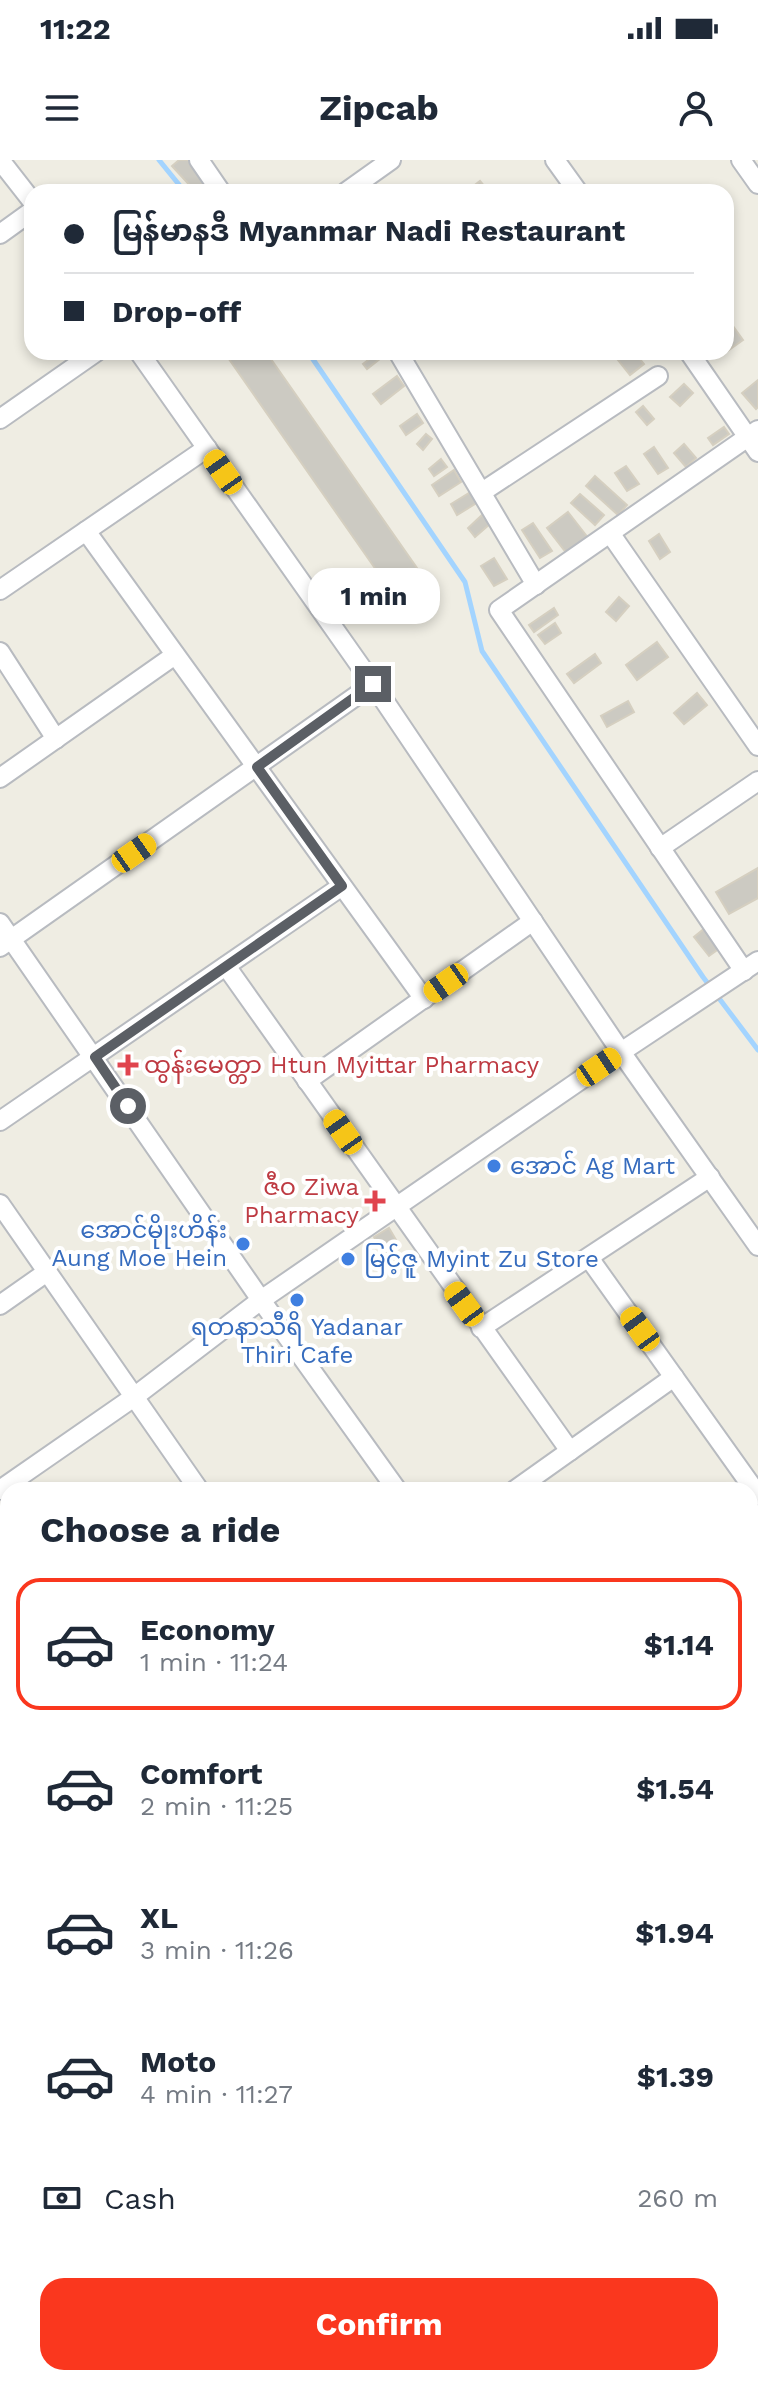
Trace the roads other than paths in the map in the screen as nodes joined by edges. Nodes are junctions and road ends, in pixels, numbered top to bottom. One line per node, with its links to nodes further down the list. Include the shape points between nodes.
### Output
1 (0, 160): 10 (street)
2 (199, 160): 6 (street)
3 (391, 160): 7 (street)
4 (555, 160): 8 (street)
5 (741, 160): 9 (street)
6 (216, 184)
7 (357, 184)
8 (572, 184)
9 (758, 184)
10 (24, 191)
11 (24, 217): 12 (street)
12 (0, 234)
13 (85, 360): 18 (street)
14 (145, 360): 20 (street)
15 (403, 360): 21 (street)
16 (695, 360): 19 (street)
17 (658, 376): 21 (street)
18 (0, 419)
19 (755, 440): 23 (street)
20 (207, 448): 22 (street); 28 (street)
21 (482, 492): 24 (street)
22 (86, 531): 25 (street); 27 (street)
23 (610, 533): 24 (street); 30 (street)
24 (536, 585): 34 (street, via 499,610)
25 (0, 590)
26 (0, 652): 29 (street)
27 (175, 655): 29 (street); 31 (street)
28 (373, 684): 31 (street); 36 (street)
29 (56, 739): 32 (street)
30 (758, 746)
31 (257, 767): 35 (street); 38 (street)
32 (0, 778)
33 (758, 781): 34 (street)
34 (660, 848): 40 (street)
35 (342, 886): 39 (street); 41 (street)
36 (533, 921): 41 (street); 42 (street)
37 (0, 923): 38 (street)
38 (6, 943): 43 (street)
39 (226, 966): 43 (street); 44 (street)
40 (751, 966): 42 (street)
41 (424, 999): 44 (street)
42 (621, 1052): 46 (street); 48 (street)
43 (95, 1057): 45 (street); 52 (street)
44 (307, 1081): 48 (street)
45 (0, 1121)
46 (710, 1177): 49 (street); 50 (street)
47 (0, 1204): 51 (street)
48 (396, 1208): 52 (street); 54 (street)
49 (758, 1246)
50 (589, 1258): 54 (street); 55 (street)
51 (47, 1272): 53 (street); 56 (street)
52 (261, 1300): 56 (street); 60 (street)
53 (0, 1305)
54 (481, 1328): 57 (street)
55 (674, 1377): 57 (street); 62 (street)
56 (134, 1397): 58 (street); 59 (street)
57 (570, 1451): 61 (street)
58 (12, 1482)
59 (193, 1482)
60 (391, 1482)
61 (526, 1482)
62 (746, 1482)

